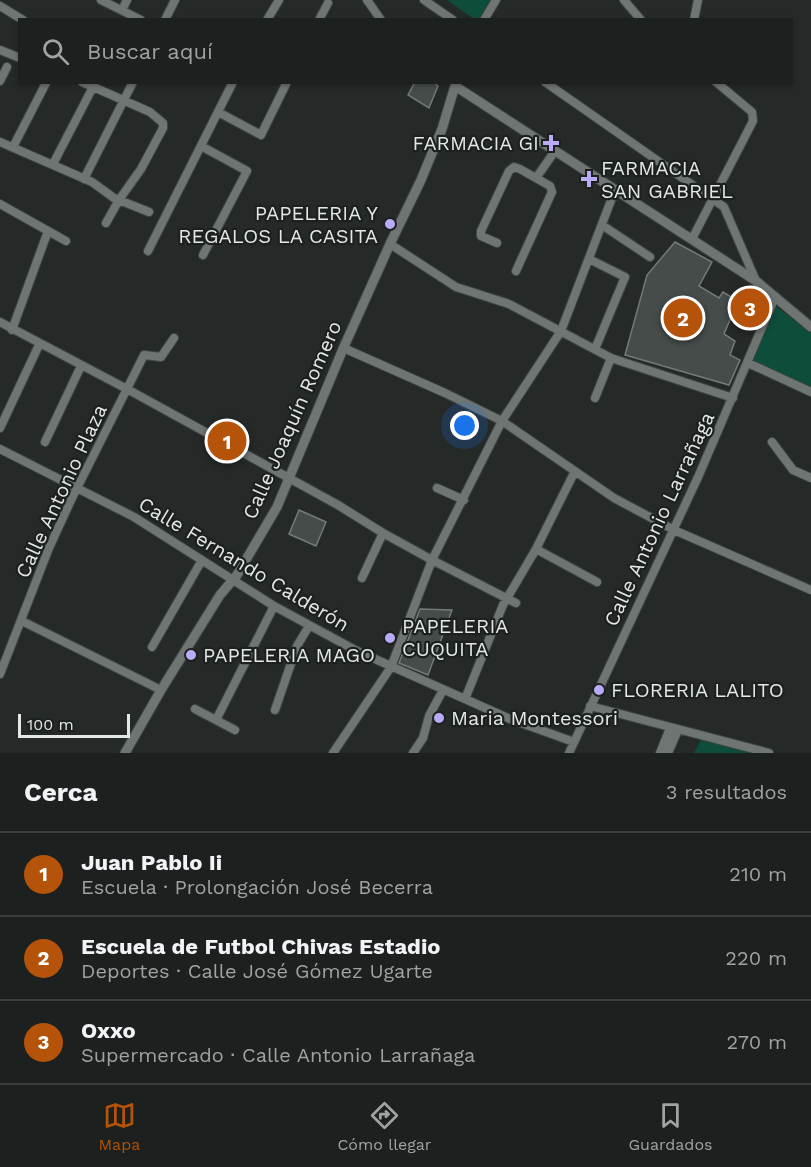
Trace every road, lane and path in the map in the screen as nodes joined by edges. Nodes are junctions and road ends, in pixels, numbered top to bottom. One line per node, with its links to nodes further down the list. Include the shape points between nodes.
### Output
1 (101, 0): 12 (street)
2 (127, 0): 12 (street)
3 (175, 0): 15 (street)
4 (279, 0): 16 (street)
5 (367, 0): 18 (street)
6 (424, 0): 19 (street)
7 (496, 0): 20 (street)
8 (624, 0): 21 (street)
9 (698, 0): 22 (street)
10 (328, 3): 17 (street)
11 (0, 6): 13 (street)
12 (122, 10): 14 (street)
13 (20, 18)
14 (137, 18)
15 (166, 18)
16 (268, 18)
17 (320, 18)
18 (380, 18)
19 (450, 18)
20 (485, 18)
21 (639, 18)
22 (694, 18)
23 (0, 50): 24 (street)
24 (18, 57)
25 (8, 67): 26 (street)
26 (0, 81)
27 (45, 84): 40 (street)
28 (86, 84): 35 (street)
29 (132, 84): 36 (street)
30 (232, 84): 37 (street)
31 (286, 84): 37 (street, via 261,135)
32 (454, 84): 41 (street); 56 (street, Calle Joaquín Romero, via 439,136)
33 (548, 84): 46 (street)
34 (718, 84): 46 (street, via 754,116)
35 (93, 87): 36 (street); 42 (street)
36 (125, 99): 44 (street); 47 (street, via 150,112 163,123 163,128)
37 (218, 112): 39 (street)
38 (0, 142): 40 (street)
39 (201, 146): 57 (street); 58 (street, via 247,171)
40 (13, 147): 42 (street)
41 (555, 151): 43 (street); 45 (street)
42 (53, 164): 44 (street)
43 (536, 178): 55 (street, via 520,169 510,171 481,231 481,236); 61 (street, via 550,186 552,192)
44 (84, 179): 47 (street)
45 (615, 190): 51 (street); 53 (street)
46 (713, 199): 53 (street); 62 (street, via 728,212)
47 (119, 200): 49 (street); 50 (street)
48 (0, 204): 52 (street)
49 (149, 212)
50 (106, 223)
51 (602, 225): 59 (street); 60 (street)
52 (48, 231): 54 (street); 66 (street)
53 (692, 239): 62 (street)
54 (66, 241)
55 (497, 243)
56 (390, 244): 67 (street, via 456,287 509,304); 70 (street, Calle Joaquín Romero)
57 (148, 251)
58 (203, 255)
59 (650, 257)
60 (590, 259): 67 (street); 71 (street, via 626,277)
61 (516, 272)
62 (756, 281): 63 (street)
63 (776, 297): 65 (street); 73 (street, Calle Antonio Larrañaga)
64 (0, 322): 66 (street)
65 (811, 327)
66 (12, 330): 69 (street)
67 (561, 332): 71 (street); 79 (street)
68 (174, 338): 75 (street, Calle Antonio Plaza, via 161,357 144,355)
69 (39, 345): 74 (street); 80 (street)
70 (343, 349): 79 (street); 86 (street, Calle Joaquín Romero)
71 (595, 349): 72 (street)
72 (611, 358): 77 (street); 78 (street)
73 (748, 363): 76 (street); 78 (street, Calle Antonio Larrañaga)
74 (81, 366): 75 (street); 81 (street)
75 (127, 389): 86 (street); 87 (street, Calle Antonio Plaza)
76 (811, 392)
77 (595, 398)
78 (733, 398): 90 (street, Calle Antonio Larrañaga)
79 (502, 421): 84 (street); 89 (street)
80 (0, 428)
81 (45, 442)
82 (772, 442): 85 (street, via 793,470)
83 (0, 449): 87 (street, Calle Fernando Calderón)
84 (575, 471): 90 (street, via 614,498); 92 (street)
85 (811, 478)
86 (290, 479): 91 (street); 96 (street, Calle Joaquín Romero)
87 (76, 487): 93 (street, Calle Fernando Calderón, via 134,517); 101 (street, Calle Antonio Plaza)
88 (438, 488): 89 (street)
89 (464, 500): 94 (street)
90 (674, 530): 98 (street); 109 (street, Calle Antonio Larrañaga)
91 (382, 533): 94 (street); 95 (street)
92 (536, 549): 97 (street); 99 (street)
93 (202, 560): 96 (street, Calle Fernando Calderón); 103 (street)
94 (432, 561): 99 (street); 104 (street)
95 (362, 578)
96 (233, 580): 100 (street, Calle Fernando Calderón); 106 (street, Calle Joaquín Romero)
97 (597, 582)
98 (811, 590)
99 (512, 601): 108 (street, via 503,605)
100 (274, 606): 102 (street, Calle Fernando Calderón); 112 (street)
101 (22, 621): 105 (street, Calle Antonio Plaza); 106 (street)
102 (309, 626): 104 (street, Calle Fernando Calderón); 111 (street, via 297,646)
103 (152, 646)
104 (392, 667): 107 (street, Calle Fernando Calderón); 117 (street)
105 (0, 674)
106 (161, 690): 116 (street, Calle Joaquín Romero)
107 (443, 690): 108 (street, Calle Fernando Calderón); 118 (street)
108 (465, 699): 115 (street, Calle Fernando Calderón)
109 (590, 706): 113 (street); 115 (street, Calle Antonio Larrañaga)
110 (195, 709): 112 (street)
111 (275, 710)
112 (216, 720): 114 (street)
113 (674, 729): 120 (street); 121 (street); 122 (street)
114 (235, 730)
115 (574, 742): 119 (street, Calle Antonio Larrañaga)
116 (125, 753)
117 (333, 753)
118 (413, 753)
119 (569, 753)
120 (660, 753)
121 (668, 753)
122 (769, 753)

